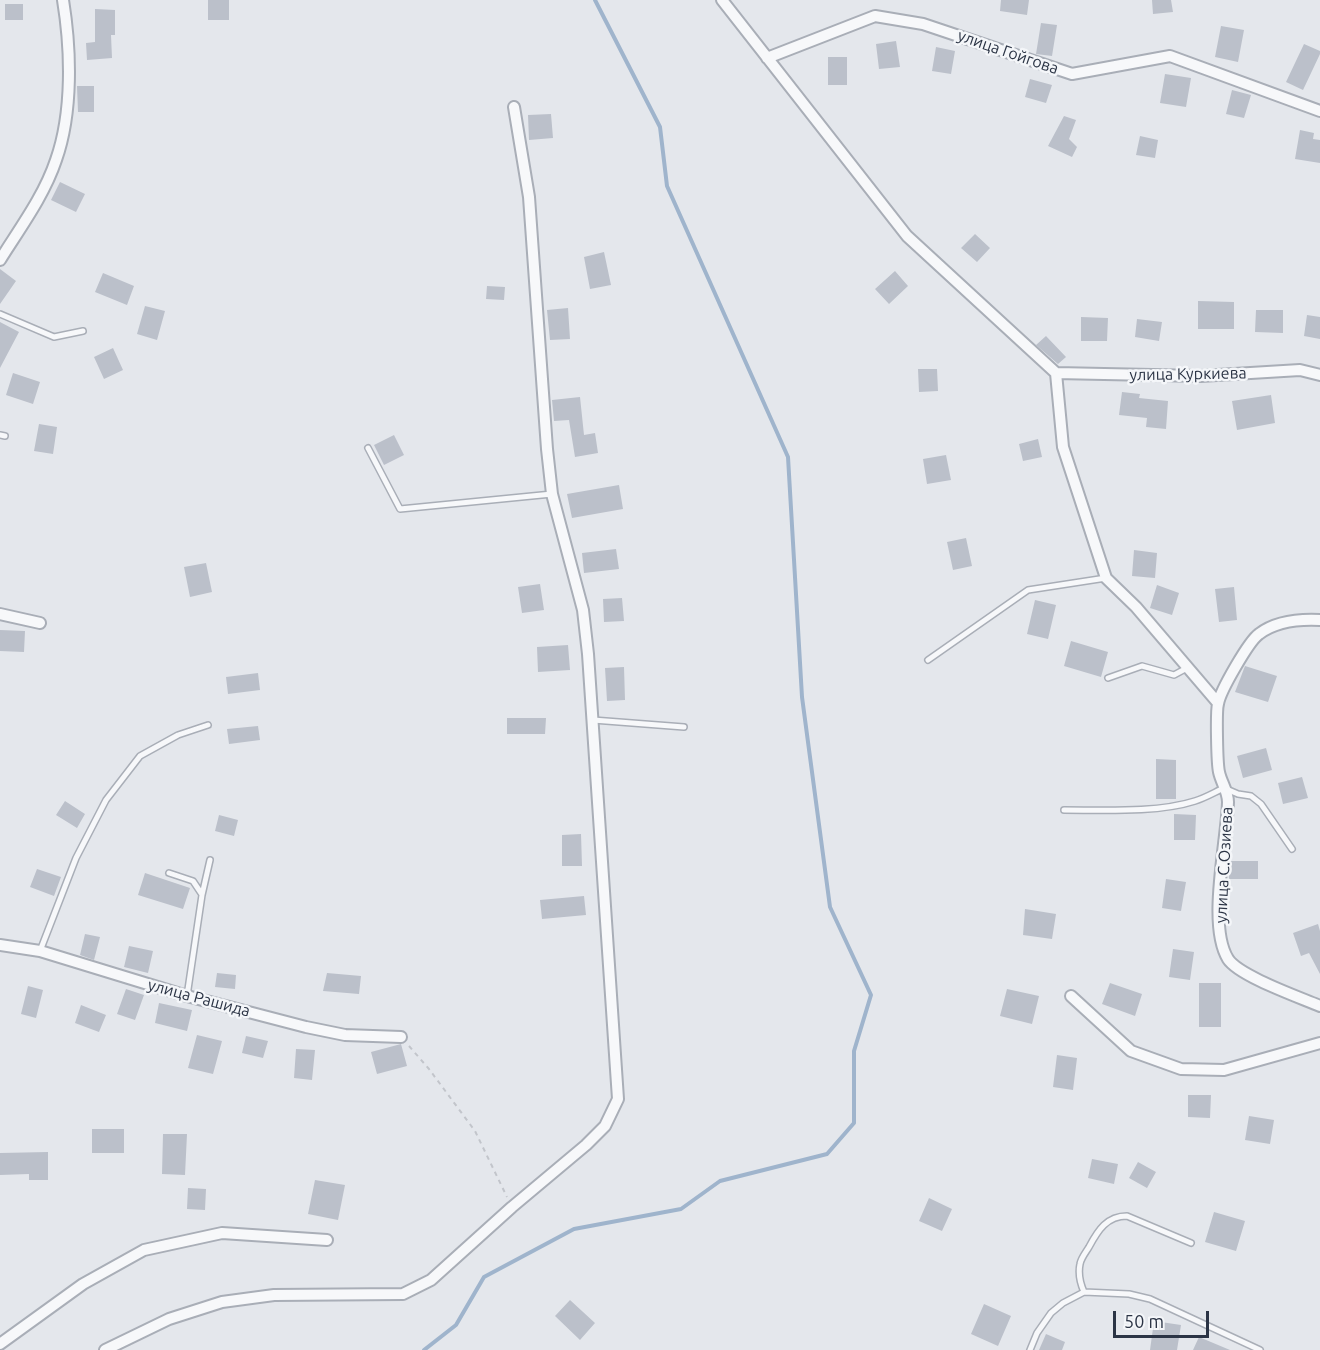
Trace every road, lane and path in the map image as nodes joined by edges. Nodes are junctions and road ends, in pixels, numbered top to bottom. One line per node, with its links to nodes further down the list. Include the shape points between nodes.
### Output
1 (63, 0): 6 (street, via 69,74 56,160 35,204)
2 (723, 0): 3 (street)
3 (767, 58): 5 (street, улица Гойгова, via 875,16 923,24 1072,74 1170,56); 9 (street, via 907,236)
4 (514, 107): 12 (street, via 529,197)
5 (1320, 111)
6 (0, 260)
7 (0, 314): 8 (lane, via 54,337)
8 (83, 332)
9 (1056, 373): 10 (street, улица Куркиева, via 1201,376 1300,370); 13 (street, via 1063,447)
10 (1320, 375)
11 (368, 448): 12 (lane, via 400,509)
12 (552, 494): 21 (street, via 583,610)
13 (1106, 578): 17 (lane, via 1028,590); 18 (street)
14 (0, 614): 16 (street)
15 (1320, 620): 20 (street, улица С.Озиева, via 1279,624 1260,633 1241,657)
16 (40, 623)
17 (928, 660)
18 (1187, 668): 19 (lane, via 1174,675 1142,666); 20 (street)
19 (1108, 678)
20 (1218, 703): 24 (street, улица С.Озиева, via 1218,771)
21 (592, 720): 23 (lane); 37 (street, via 618,1099 605,1126)
22 (208, 725): 31 (lane, via 178,735 140,756 106,800 76,858)
23 (684, 726)
24 (1224, 788): 25 (lane, via 1173,806); 26 (lane, via 1251,796 1261,804); 34 (street, улица С.Озиева, via 1228,798 1219,923 1225,953 1240,971)
25 (1064, 810)
26 (1292, 849)
27 (210, 860): 29 (lane)
28 (169, 873): 29 (lane, via 193,881)
29 (201, 895): 32 (lane)
30 (0, 945): 31 (street, улица Рашида)
31 (40, 951): 32 (street, улица Рашида)
32 (187, 996): 35 (street, улица Рашида, via 345,1035)
33 (1071, 996): 36 (street, via 1131,1051 1182,1069 1224,1070)
34 (1320, 1006)
35 (401, 1037): 37 (path, via 475,1131)
36 (1320, 1043)
37 (512, 1207): 42 (street, via 431,1280 403,1294 274,1295 222,1302 169,1318)
38 (327, 1240): 41 (street, via 222,1233 144,1250 83,1284)
39 (1191, 1243): 40 (lane, via 1127,1216 1117,1216 1096,1234 1080,1262)
40 (1084, 1292): 43 (lane, via 1051,1313); 44 (lane, via 1150,1299)
41 (0, 1344)
42 (105, 1350)
43 (1030, 1350)
44 (1260, 1350)

